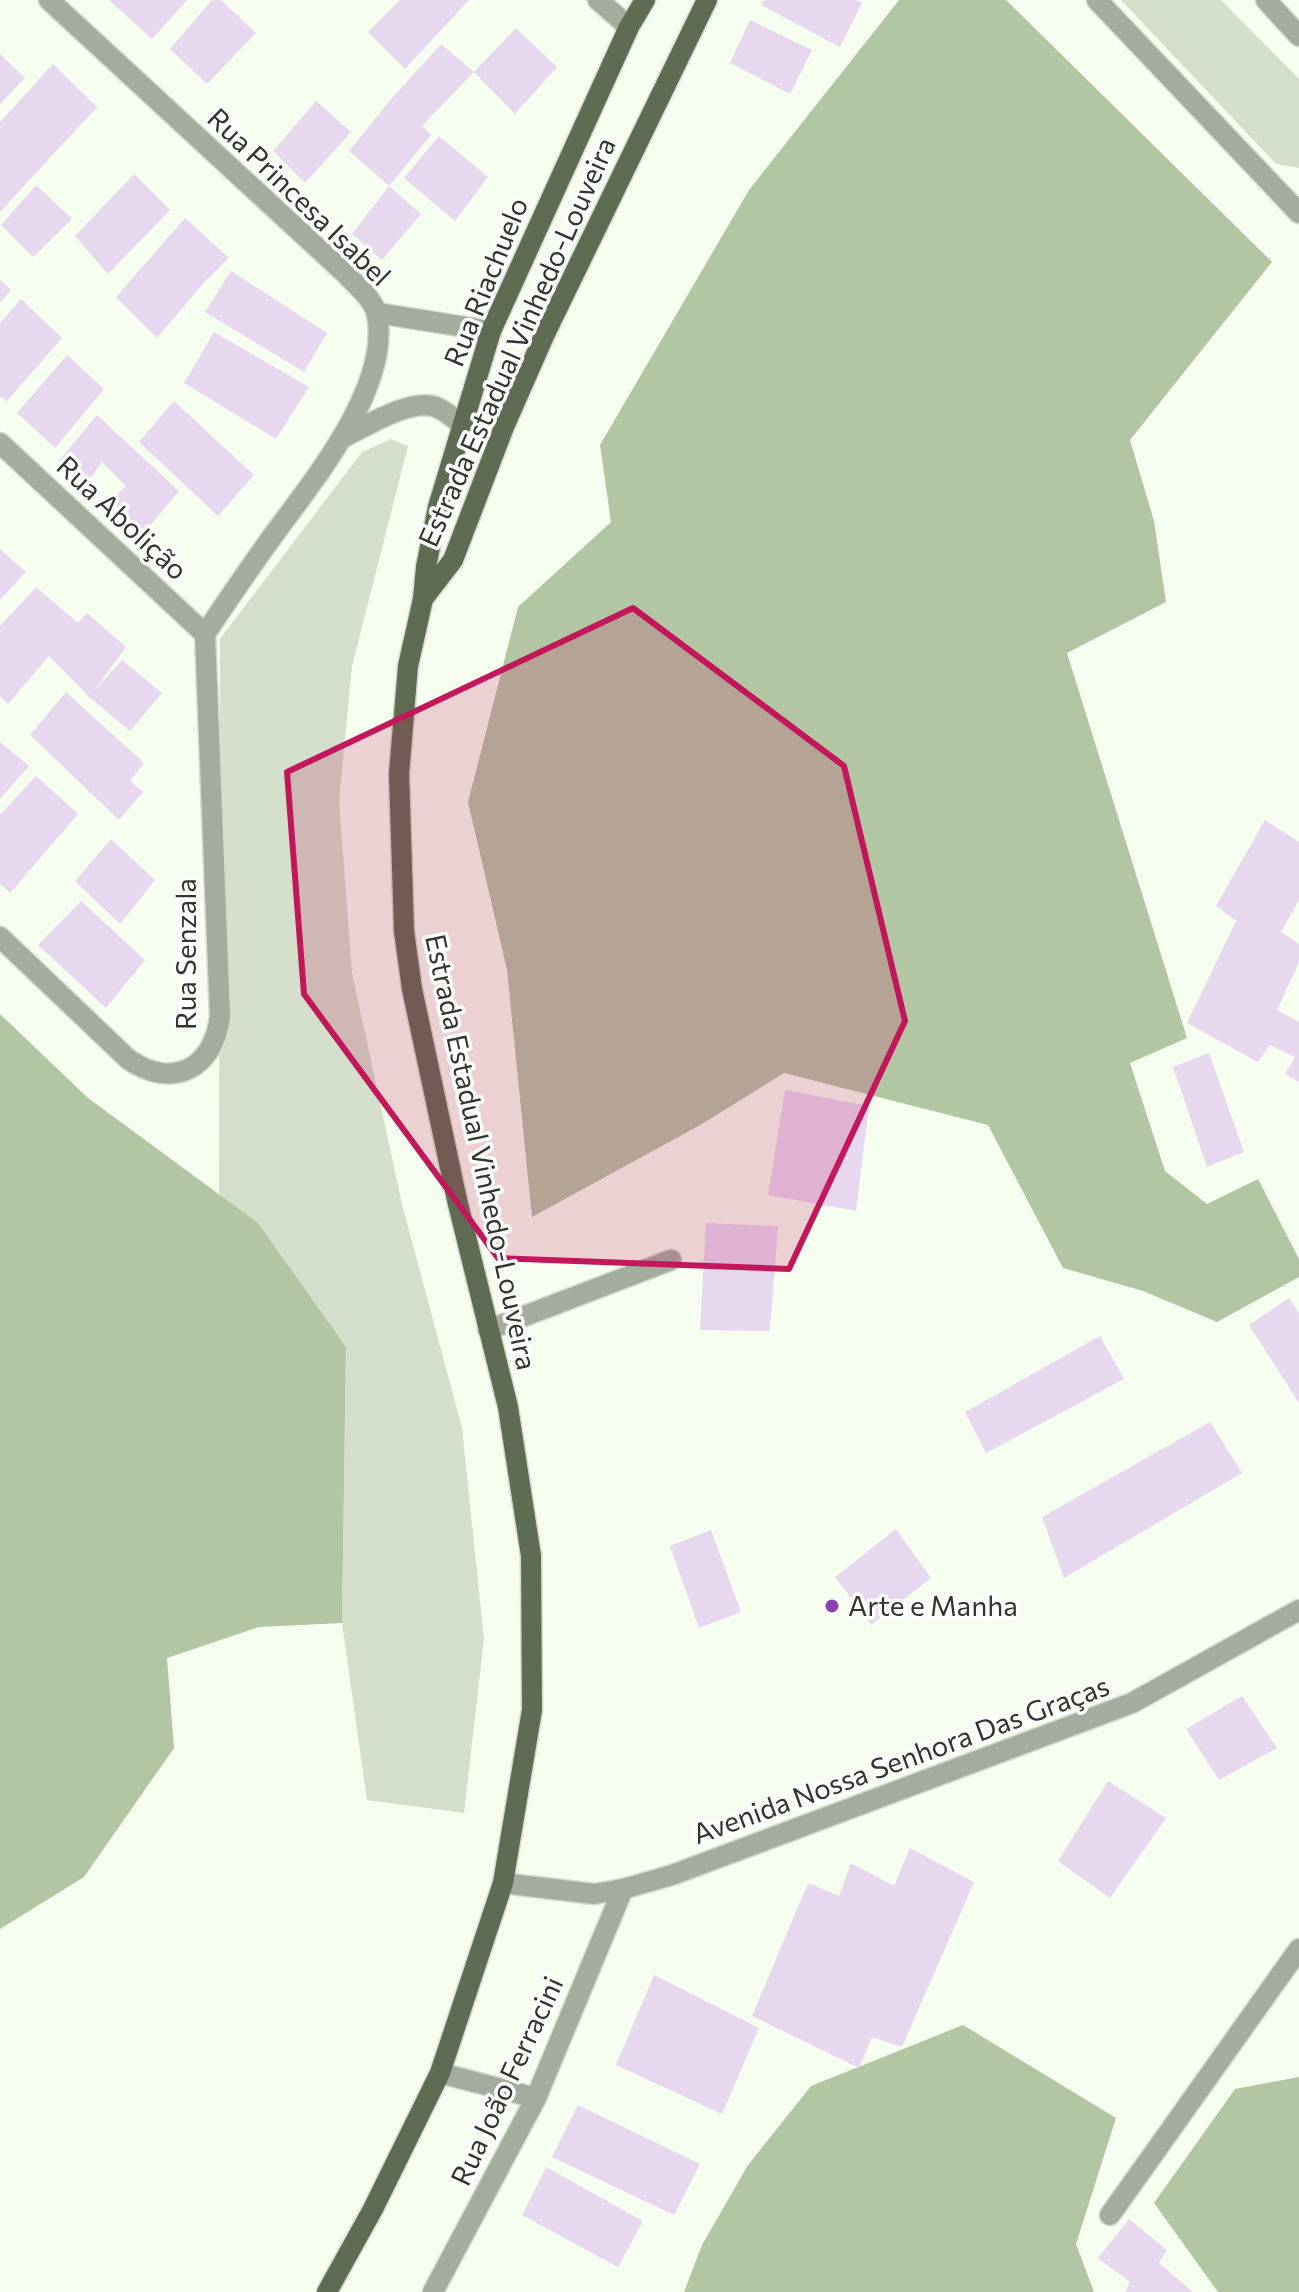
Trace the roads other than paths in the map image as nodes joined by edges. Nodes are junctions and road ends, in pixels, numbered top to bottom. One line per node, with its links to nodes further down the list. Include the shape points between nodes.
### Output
1 (49, 0): 10 (street, Rua Princesa Isabel, via 348,276)
2 (598, 0): 7 (street)
3 (645, 0): 7 (main road, Rua Riachuelo)
4 (707, 0): 15 (main road, Estrada Estadual Vinhedo-Louveira, via 544,336 453,560)
5 (1097, 0): 9 (street)
6 (1266, 0): 8 (street)
7 (629, 27): 11 (main road, Rua Riachuelo)
8 (1299, 36)
9 (1299, 213)
10 (377, 313): 11 (street); 13 (street, Rua Princesa Isabel, via 371,376)
11 (491, 331): 12 (main road, Rua Riachuelo)
12 (463, 425): 13 (street, via 433,406 414,407); 15 (main road, Rua Riachuelo, via 438,507)
13 (344, 437): 16 (street, Rua Princesa Isabel)
14 (0, 443): 16 (street, Rua Abolição)
15 (423, 599): 19 (main road, Estrada Estadual Vinhedo-Louveira, via 408,666 399,774 404,931)
16 (205, 634): 17 (street, Rua Senzala, via 220,1016 210,1052 180,1072 143,1069)
17 (0, 937)
18 (671, 1260): 19 (street)
19 (488, 1330): 21 (main road, Estrada Estadual Vinhedo-Louveira, via 508,1407 531,1556 532,1710)
20 (1299, 1610): 22 (street, Avenida Nossa Senhora Das Graças, via 1132,1703)
21 (503, 1883): 22 (street, Avenida Nossa Senhora Das Graças, via 594,1894); 24 (main road, Estrada Estadual Vinhedo-Louveira)
22 (623, 1889): 25 (street, Rua João Ferracini)
23 (1297, 1957): 26 (street)
24 (440, 2073): 25 (street); 27 (main road, Estrada Estadual Vinhedo-Louveira)
25 (536, 2098): 28 (street, Rua João Ferracini)
26 (1110, 2215)
27 (327, 2292)
28 (433, 2292)

